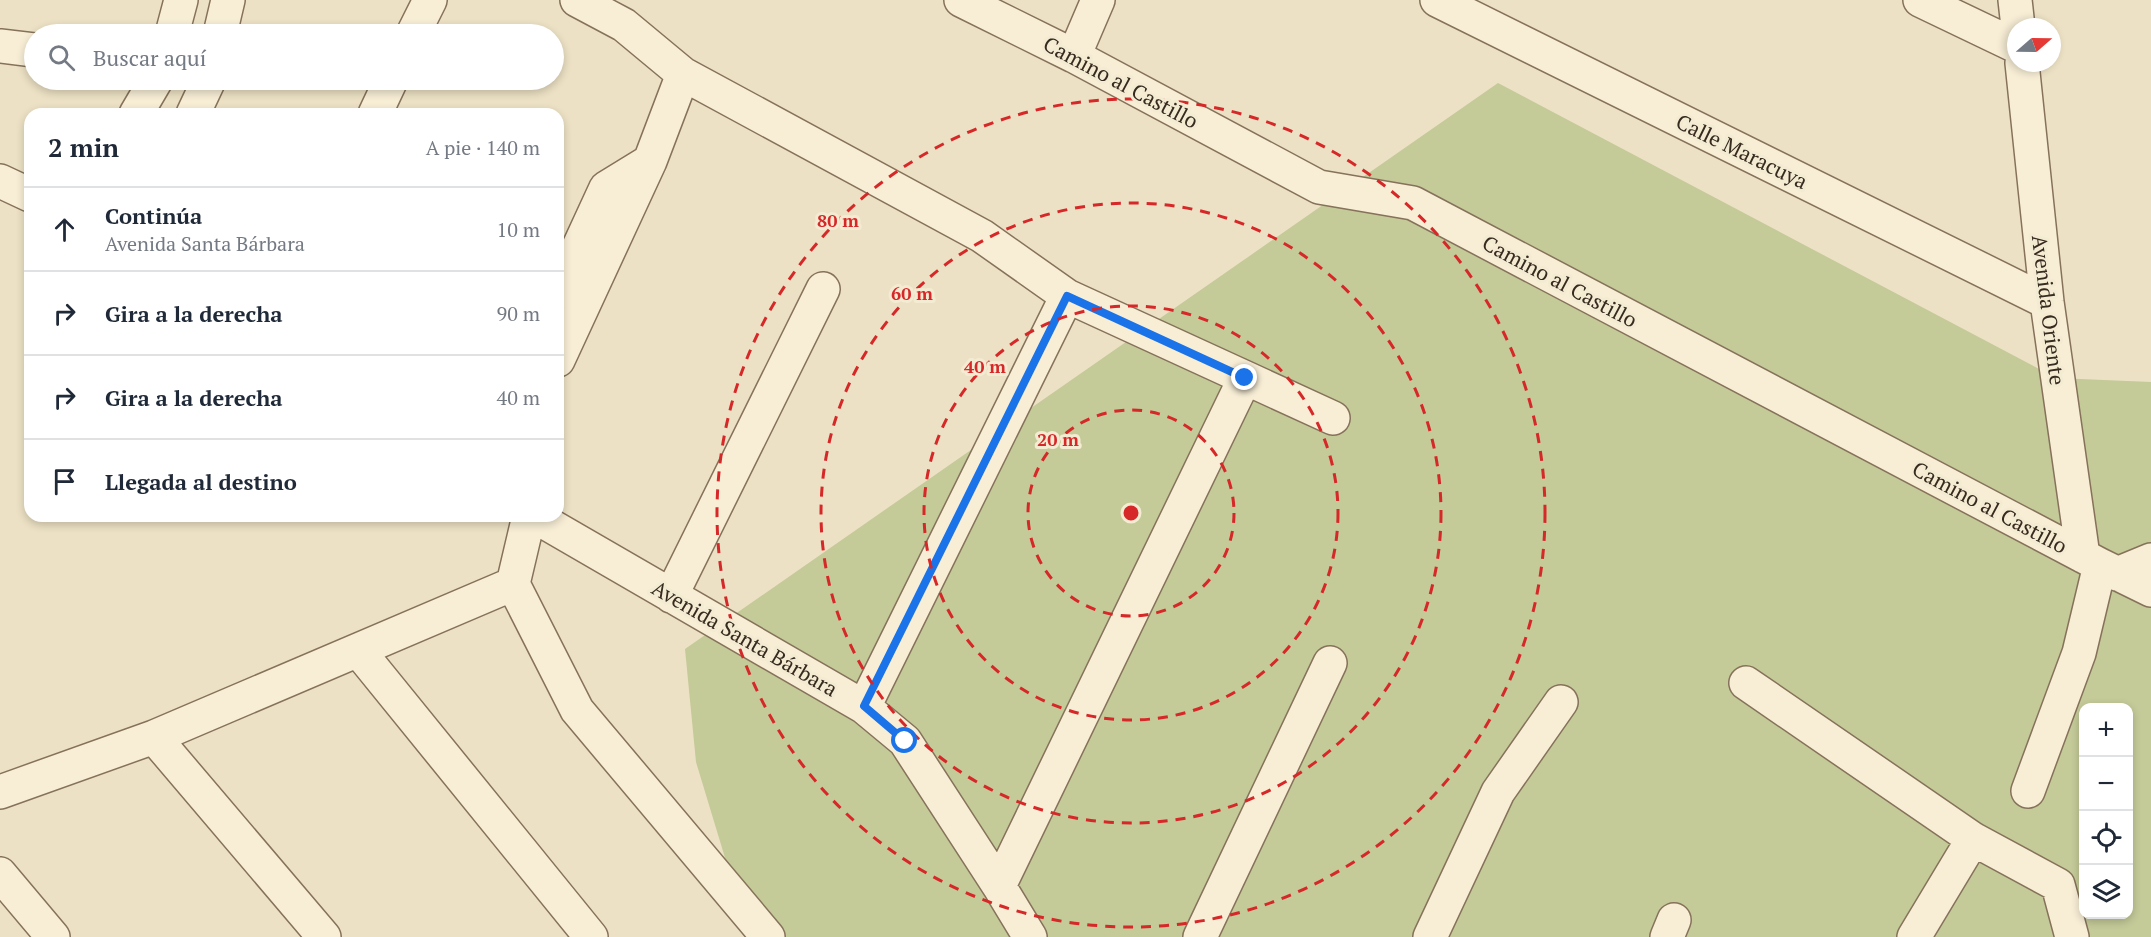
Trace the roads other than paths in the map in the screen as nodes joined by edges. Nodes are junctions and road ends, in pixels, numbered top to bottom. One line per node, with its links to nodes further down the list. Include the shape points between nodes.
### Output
1 (181, 0): 11 (street)
2 (228, 0): 12 (street)
3 (430, 0): 13 (street)
4 (577, 0): 19 (street, via 624,25)
5 (961, 0): 17 (street, Camino al Castillo)
6 (1098, 0): 17 (street)
7 (1437, 0): 30 (street, Calle Maracuya)
8 (1920, 0): 14 (street)
9 (2015, 0): 10 (street)
10 (2017, 18)
11 (175, 24)
12 (222, 24)
13 (418, 24)
14 (2007, 42)
15 (0, 46): 16 (street)
16 (24, 49)
17 (1074, 56): 37 (street, Camino al Castillo, via 1318,188 1413,203)
18 (2023, 72): 30 (street, Avenida Oriente)
19 (683, 74): 26 (street); 29 (street, via 982,236)
20 (150, 90): 23 (street)
21 (204, 90): 24 (street)
22 (386, 90): 25 (street)
23 (140, 108)
24 (196, 108)
25 (378, 108)
26 (650, 161): 27 (street, via 606,188); 31 (street)
27 (564, 279)
28 (823, 289): 40 (street)
29 (1067, 296): 32 (street); 45 (street)
30 (2047, 302): 37 (street, Avenida Oriente)
31 (564, 347)
32 (1245, 378): 33 (street); 51 (street)
33 (1333, 418)
34 (529, 522): 38 (street)
35 (542, 522): 40 (street, Avenida Santa Bárbara)
36 (2151, 560): 37 (street)
37 (2100, 565): 39 (street, Camino al Castillo); 47 (street, via 2079,653)
38 (513, 584): 41 (street); 55 (street, via 578,710)
39 (2151, 590)
40 (671, 596): 45 (street, Avenida Santa Bárbara)
41 (358, 650): 46 (street); 54 (street)
42 (1330, 663): 57 (street)
43 (1746, 683): 49 (street)
44 (1561, 702): 58 (street, via 1498,792)
45 (864, 706): 51 (street, Avenida Santa Bárbara, via 905,741)
46 (154, 737): 48 (street); 53 (street)
47 (2028, 791)
48 (0, 792)
49 (1973, 839): 59 (street); 60 (street, via 2058,885)
50 (0, 874): 52 (street)
51 (999, 886): 56 (street, Avenida Santa Bárbara)
52 (52, 937)
53 (324, 937)
54 (591, 937)
55 (768, 937)
56 (1030, 937)
57 (1200, 937)
58 (1430, 937)
59 (1914, 937)
60 (2073, 937)

